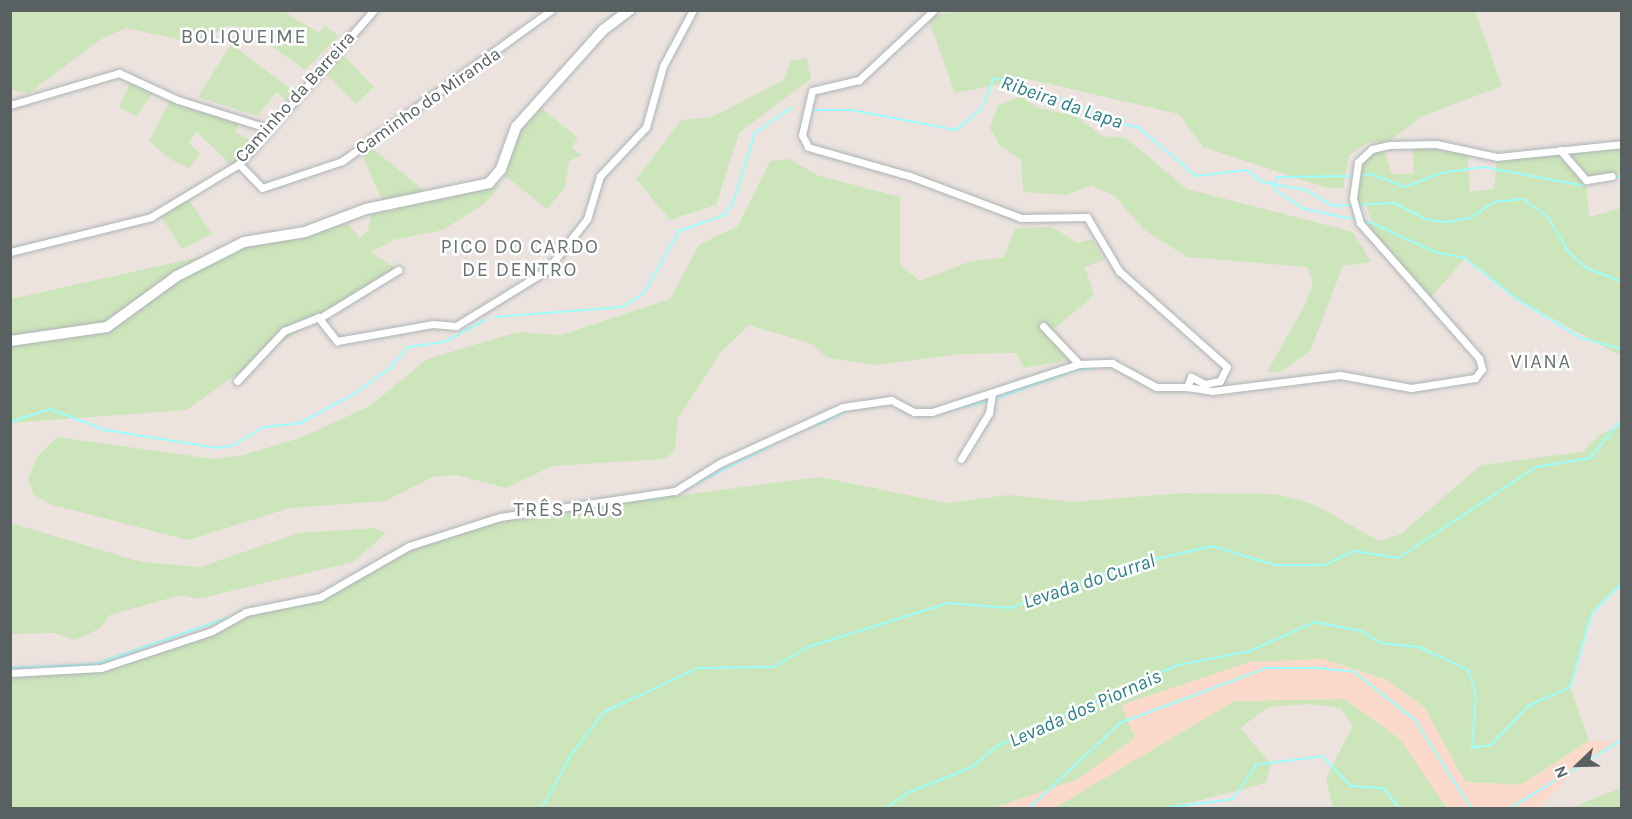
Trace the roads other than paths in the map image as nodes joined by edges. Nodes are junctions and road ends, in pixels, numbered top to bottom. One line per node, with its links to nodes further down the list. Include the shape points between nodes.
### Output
1 (374, 10): 7 (street, Caminho da Barreira)
2 (551, 10): 10 (street, Caminho do Miranda, via 375,141 336,163 262,188)
3 (630, 10): 16 (main road, via 603,30 516,127 501,169 489,183 366,209 305,232 244,242 177,276 107,327)
4 (693, 10): 14 (street, via 663,66 646,127 600,176 587,219 547,270 456,326 433,324 337,341)
5 (934, 10): 19 (street, via 860,80 812,91 802,135 813,150 910,176 1021,218 1087,217 1119,271 1225,364 1222,380 1205,384 1191,377)
6 (10, 105): 7 (street, via 119,73 177,100)
7 (267, 128): 10 (street, Caminho da Barreira)
8 (1622, 144): 9 (street)
9 (1560, 150): 11 (street, via 1586,180); 19 (street, via 1497,157 1436,144 1390,144 1362,157 1354,173 1355,209 1363,228 1425,303 1471,348 1482,369 1475,378 1428,387 1340,375 1212,391)
10 (239, 164): 12 (street, Caminho da Barreira, via 151,217)
11 (1612, 176)
12 (10, 252)
13 (398, 270): 14 (street)
14 (320, 318): 18 (street, via 284,331)
15 (1043, 326): 17 (street)
16 (10, 341)
17 (1079, 364): 19 (street, via 1112,363 1156,387); 20 (street)
18 (237, 381)
19 (1187, 387)
20 (992, 395): 21 (street, via 989,412); 22 (street, via 922,413 891,400 843,407 720,463 675,490 500,517 409,546 320,597 246,612 212,632 100,668)
21 (961, 459)
22 (10, 673)

